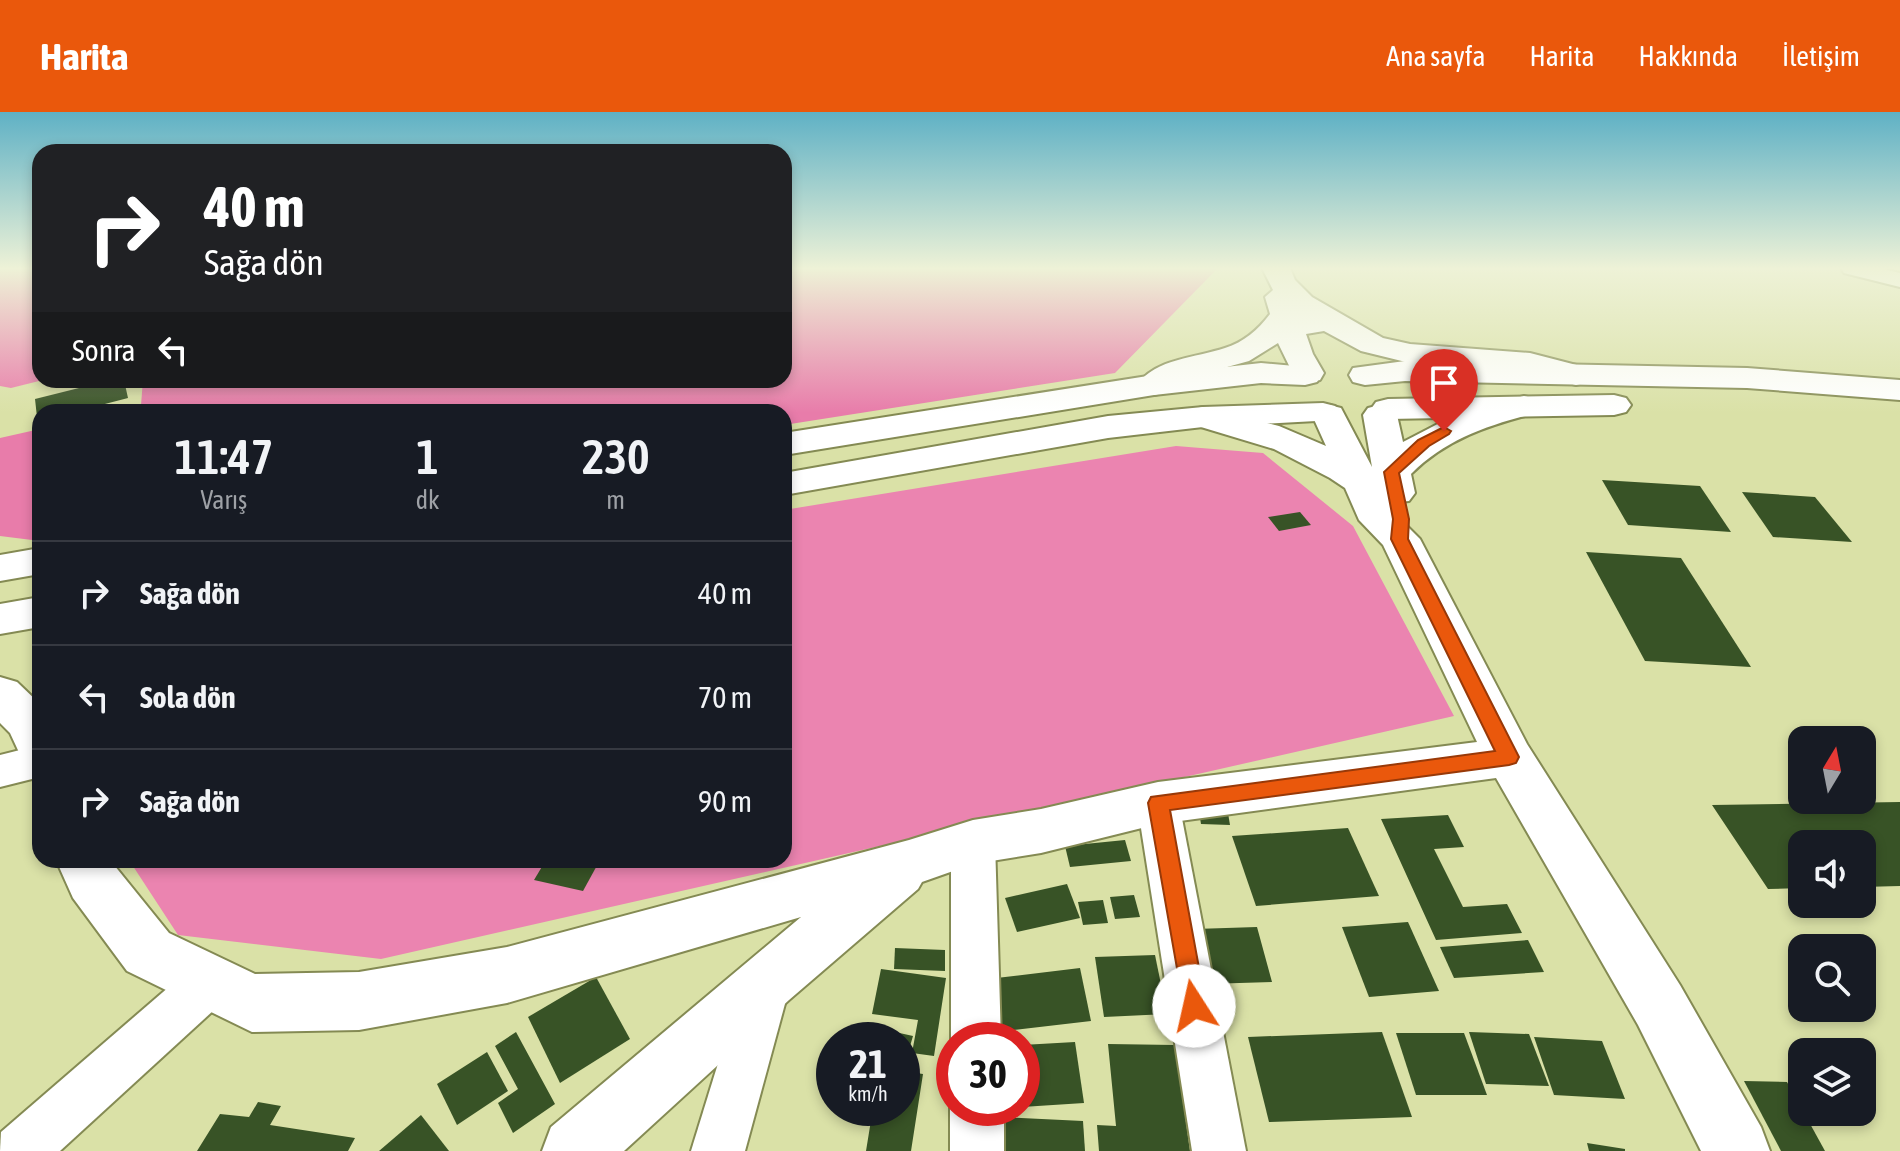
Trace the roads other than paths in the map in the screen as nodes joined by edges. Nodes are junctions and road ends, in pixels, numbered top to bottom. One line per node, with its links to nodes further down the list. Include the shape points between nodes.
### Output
1 (1277, 316): 8 (street, via 1271,334 1250,349 1169,373)
2 (1290, 316): 5 (street, via 1297,354)
3 (1304, 316): 6 (street)
4 (1324, 316): 7 (street, via 1348,336 1386,349 1534,363)
5 (1307, 374): 6 (street); 8 (street, via 1261,373); 13 (street, via 1298,380 1297,393)
6 (1358, 374): 7 (street); 11 (street, via 1391,395)
7 (1576, 375): 9 (street, via 1747,378)
8 (1154, 385): 15 (street)
9 (1900, 390)
10 (1524, 406): 11 (street); 12 (street, via 1770,403); 16 (street, via 1444,431)
11 (1384, 412): 13 (street, via 1357,419); 16 (street)
12 (1900, 413)
13 (1326, 414): 14 (street); 16 (street)
14 (1203, 417): 16 (street, via 1250,427); 17 (street, via 1108,427)
15 (792, 443)
16 (1376, 477): 24 (street, via 1379,520 1400,539)
17 (792, 483)
18 (32, 562): 19 (street)
19 (0, 568)
20 (32, 613): 21 (street)
21 (0, 619)
22 (0, 694): 23 (street)
23 (32, 727)
24 (1509, 757): 27 (street); 40 (street, via 1659,1005)
25 (32, 763): 26 (street)
26 (0, 771)
27 (1158, 803): 28 (street); 39 (street)
28 (973, 842): 29 (street); 33 (street)
29 (909, 863): 31 (street); 32 (street, via 507,975 359,1001 252,1003)
30 (86, 868): 32 (street, via 148,952)
31 (768, 980): 36 (street); 37 (street)
32 (209, 983): 35 (street)
33 (976, 1022)
34 (977, 1126): 38 (street)
35 (20, 1151)
36 (575, 1151)
37 (718, 1151)
38 (977, 1151)
39 (1219, 1151)
40 (1737, 1151)

